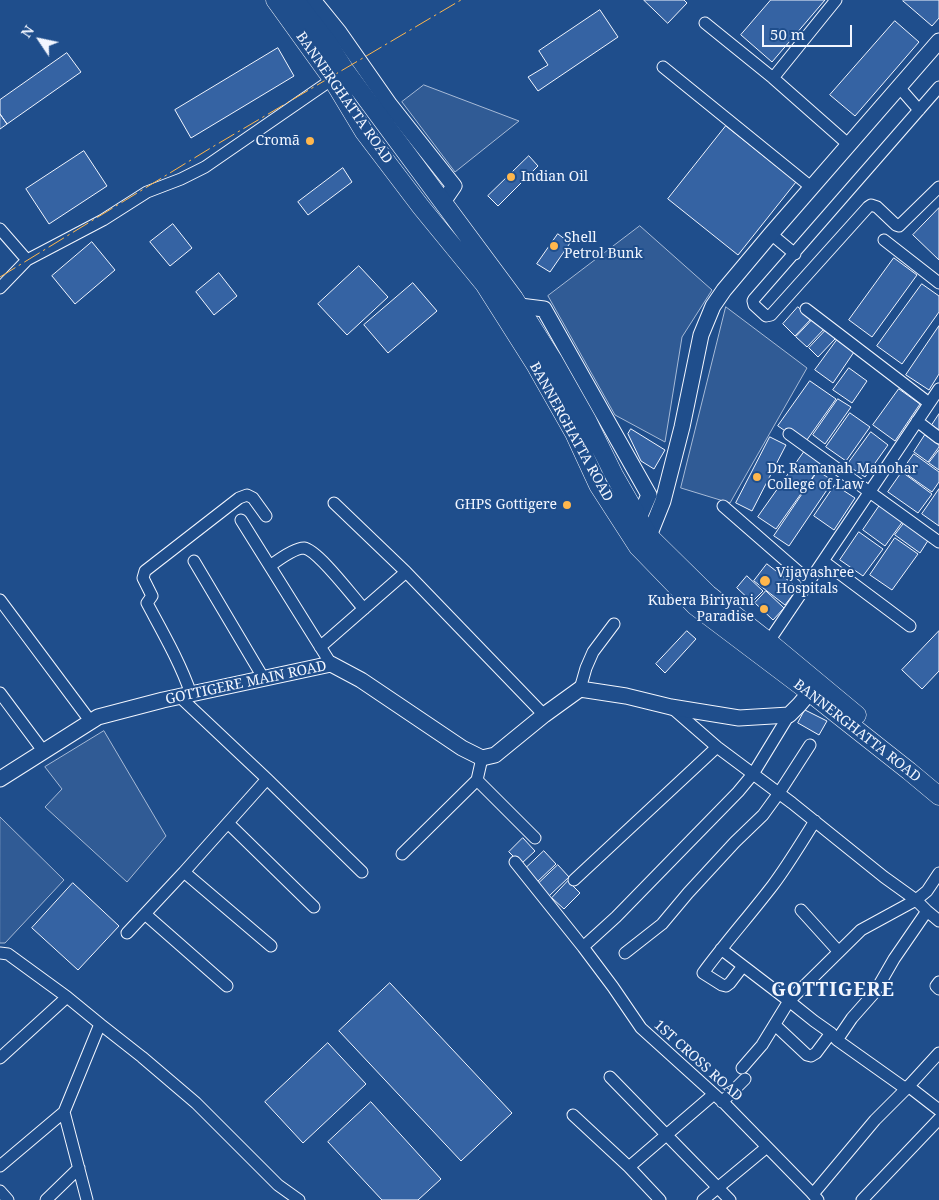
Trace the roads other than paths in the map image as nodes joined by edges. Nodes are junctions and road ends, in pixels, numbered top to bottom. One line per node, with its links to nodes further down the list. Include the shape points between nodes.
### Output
1 (275, 0): 8 (main road, BANNERGHATTA ROAD)
2 (294, 0): 8 (main road, via 328,43)
3 (313, 0): 16 (street, via 454,186)
4 (836, 0): 9 (street)
5 (705, 23): 9 (street)
6 (939, 41): 10 (street)
7 (663, 67): 14 (street)
8 (339, 75): 16 (main road); 21 (street, via 205,167 148,192); 35 (main road, BANNERGHATTA ROAD, via 364,132 484,284 574,433 598,485)
9 (773, 78): 13 (street)
10 (899, 87): 12 (street); 13 (street)
11 (939, 87): 12 (street)
12 (919, 110): 20 (street)
13 (849, 145): 14 (street)
14 (811, 187): 18 (street)
15 (939, 187): 20 (street, via 899,226 877,207 868,207 771,315 766,316 753,301)
16 (442, 202): 35 (main road, via 520,306 553,360 639,518)
17 (0, 229): 21 (street)
18 (771, 234): 20 (street); 35 (street, via 724,290 713,306 701,335 663,501)
19 (884, 240): 22 (street)
20 (795, 254)
21 (27, 260): 23 (street)
22 (939, 283)
23 (0, 288)
24 (806, 309): 26 (street)
25 (939, 389): 26 (street)
26 (929, 403): 27 (street)
27 (917, 421): 29 (street); 30 (street)
28 (788, 434): 30 (street)
29 (939, 438)
30 (869, 493): 36 (street); 38 (street)
31 (334, 503): 40 (street)
32 (722, 506): 41 (street)
33 (266, 516): 53 (street, via 253,498 247,495 240,498 145,571 143,578 152,596 147,603 184,675)
34 (241, 520): 39 (street)
35 (644, 542): 47 (main road, BANNERGHATTA ROAD, via 695,606)
36 (939, 542)
37 (194, 561): 49 (street)
38 (823, 561): 41 (street); 45 (street)
39 (270, 566): 43 (street, via 296,549 314,552); 46 (street)
40 (406, 572): 43 (street); 55 (street)
41 (809, 581): 47 (street)
42 (0, 600): 57 (street)
43 (364, 609): 46 (street)
44 (614, 624): 51 (street, via 593,652)
45 (910, 626)
46 (320, 647): 48 (street)
47 (764, 648): 50 (main road, BANNERGHATTA ROAD)
48 (331, 664): 49 (street, GOTTIGERE MAIN ROAD); 61 (street, GOTTIGERE MAIN ROAD)
49 (264, 679): 53 (street, GOTTIGERE MAIN ROAD)
50 (813, 687): 56 (street); 66 (main road, BANNERGHATTA ROAD); 68 (main road, BANNERGHATTA ROAD)
51 (580, 690): 54 (street); 55 (street)
52 (0, 694): 60 (street)
53 (186, 695): 57 (street, GOTTIGERE MAIN ROAD, via 98,717); 64 (street)
54 (672, 707): 56 (street, via 739,718); 59 (street)
55 (544, 715): 61 (street, via 496,756)
56 (789, 715): 62 (street)
57 (91, 722): 60 (street, GOTTIGERE MAIN ROAD)
58 (810, 745): 67 (street)
59 (717, 747): 62 (street); 77 (street)
60 (44, 752): 63 (street, GOTTIGERE MAIN ROAD)
61 (482, 758): 65 (street)
62 (753, 774): 67 (street); 86 (street, via 616,918)
63 (0, 779)
64 (267, 779): 70 (street); 75 (street)
65 (477, 780): 71 (street); 72 (street)
66 (939, 782)
67 (779, 793): 69 (street); 90 (street, via 763,815 662,924)
68 (939, 796)
69 (814, 821): 78 (street); 87 (street, via 773,885)
70 (228, 824): 74 (street); 79 (street)
71 (535, 838)
72 (402, 854)
73 (515, 862): 86 (street, 1ST CROSS ROAD)
74 (184, 872): 82 (street); 85 (street)
75 (362, 872)
76 (939, 873): 78 (street, via 927,891)
77 (574, 880)
78 (916, 900): 81 (street); 88 (street, via 861,930)
79 (314, 907)
80 (801, 910): 88 (street)
81 (927, 911): 83 (street); 99 (street, via 875,992)
82 (145, 914): 84 (street); 93 (street)
83 (939, 921)
84 (127, 933)
85 (271, 946)
86 (583, 946): 104 (street, 1ST CROSS ROAD, via 641,1028)
87 (721, 949): 91 (street); 91 (street, via 703,973 726,986)
88 (839, 952): 96 (street)
89 (0, 953): 95 (street, via 8,954)
90 (625, 953)
91 (743, 966): 96 (street)
92 (939, 982): 94 (street, via 936,986)
93 (227, 986)
94 (939, 989)
95 (67, 997): 97 (street); 101 (street)
96 (789, 1001): 98 (street); 99 (street)
97 (100, 1024): 106 (street); 120 (street, via 196,1102 278,1185)
98 (775, 1025): 99 (street, via 811,1056); 104 (street, via 744,1073)
99 (834, 1037): 103 (street)
100 (939, 1053): 103 (street)
101 (0, 1058)
102 (610, 1077): 109 (street)
103 (907, 1088): 105 (street); 116 (street, via 875,1120)
104 (718, 1098): 109 (street); 110 (street, 1ST CROSS ROAD)
105 (939, 1110)
106 (64, 1112): 111 (street); 113 (street)
107 (573, 1115): 112 (street)
108 (939, 1119): 124 (street)
109 (666, 1135): 112 (street); 114 (street)
110 (767, 1147): 114 (street); 116 (street, 1ST CROSS ROAD)
111 (0, 1166)
112 (628, 1167): 121 (street)
113 (79, 1168): 118 (street); 119 (street)
114 (719, 1188): 122 (street); 123 (street)
115 (0, 1191): 117 (street)
116 (816, 1197)
117 (8, 1200)
118 (46, 1200)
119 (87, 1200)
120 (299, 1200)
121 (660, 1200)
122 (703, 1200)
123 (730, 1200)
124 (862, 1200)

